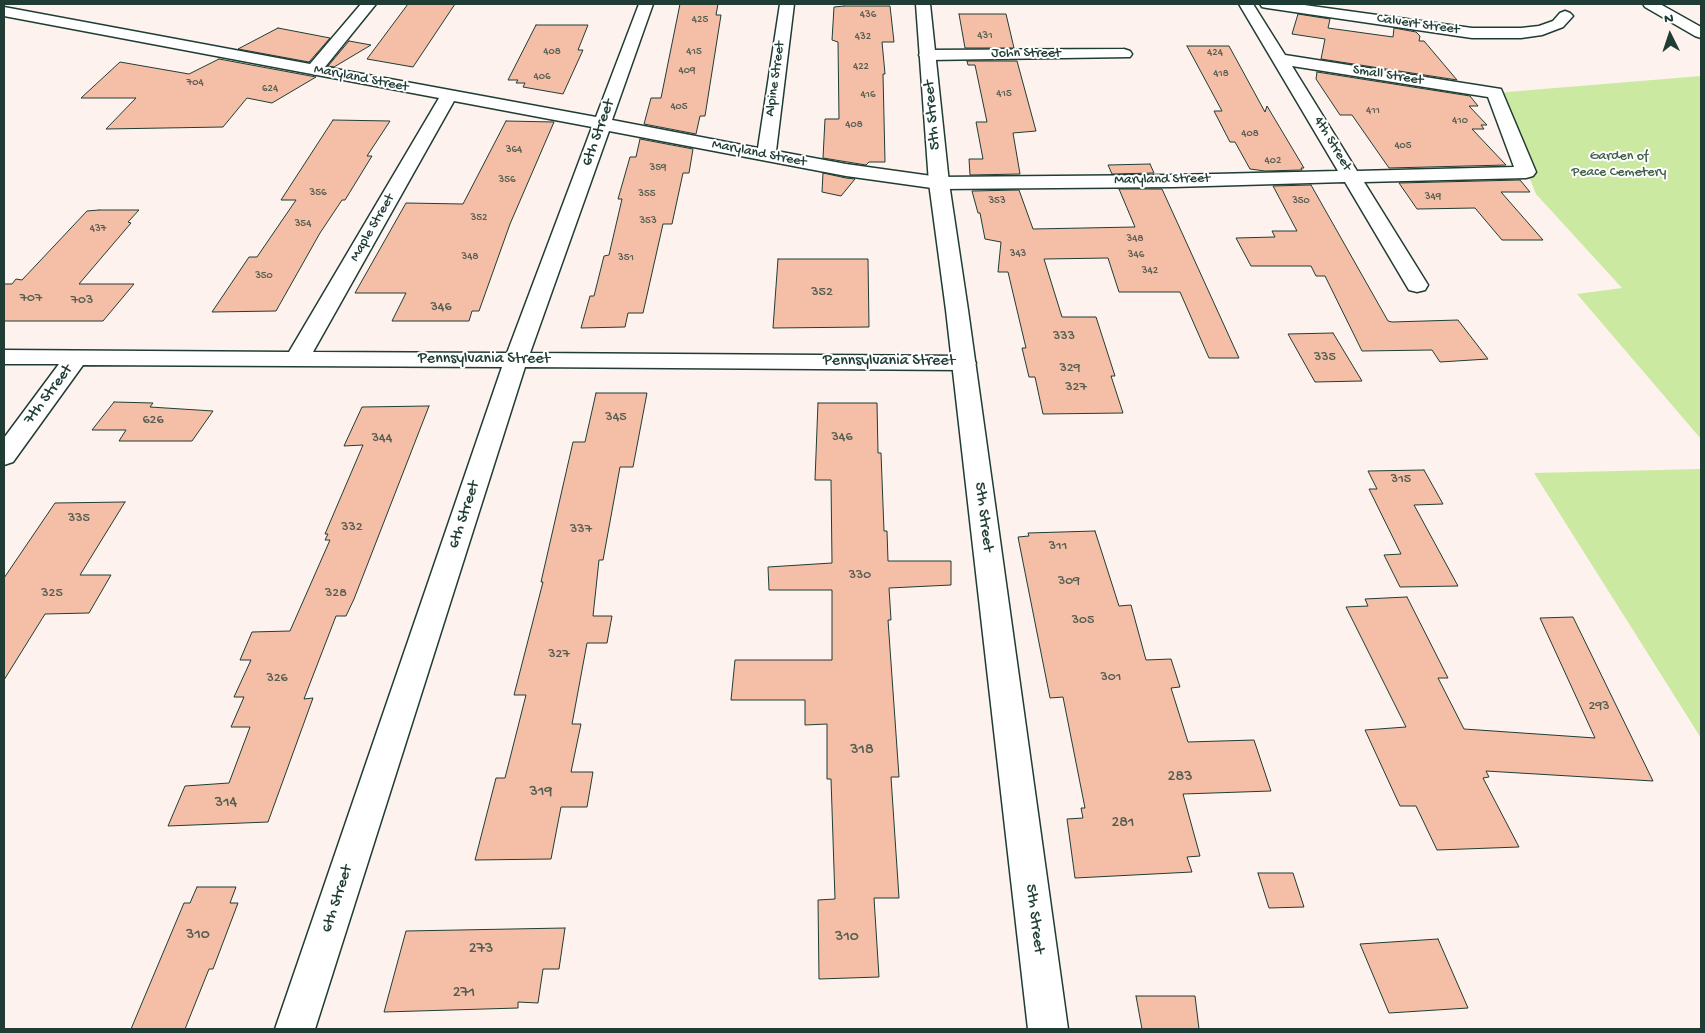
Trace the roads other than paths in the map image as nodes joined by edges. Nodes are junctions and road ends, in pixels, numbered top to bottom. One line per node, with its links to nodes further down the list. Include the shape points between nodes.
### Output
1 (369, 4): 14 (street)
2 (646, 4): 16 (street, 6th Street)
3 (786, 4): 17 (street, Alpine Street)
4 (923, 4): 12 (street, 5th Street)
5 (1246, 4): 13 (street, 4th Street)
6 (1267, 4): 9 (street, Calvert Street, via 1472,33 1542,30 1558,24)
7 (1650, 4): 10 (street)
8 (4, 11): 14 (street, Maryland Street)
9 (1565, 16)
10 (1701, 32)
11 (1124, 54): 12 (street, John Street)
12 (927, 55): 20 (street, 5th Street)
13 (1280, 59): 18 (street, Small Street, via 1495,92); 19 (street, 4th Street)
14 (313, 70): 15 (street, Maryland Street)
15 (449, 95): 16 (street, Maryland Street); 24 (street, Maple Street)
16 (602, 124): 17 (street, Maryland Street); 25 (street, 6th Street)
17 (766, 155): 20 (street, Maryland Street)
18 (1526, 172): 19 (street, Maryland Street)
19 (1351, 176): 20 (street, Maryland Street); 21 (street, 4th Street)
20 (939, 183): 26 (street, 5th Street)
21 (1417, 285)
22 (4, 358): 23 (street, Pennsylvania Street)
23 (76, 358): 24 (street, Pennsylvania Street); 27 (street, 7th Street)
24 (297, 359): 25 (street, Pennsylvania Street)
25 (516, 360): 26 (street, Pennsylvania Street); 28 (street, 6th Street)
26 (964, 363): 29 (street, 5th Street)
27 (4, 456)
28 (295, 1029)
29 (1048, 1029)

